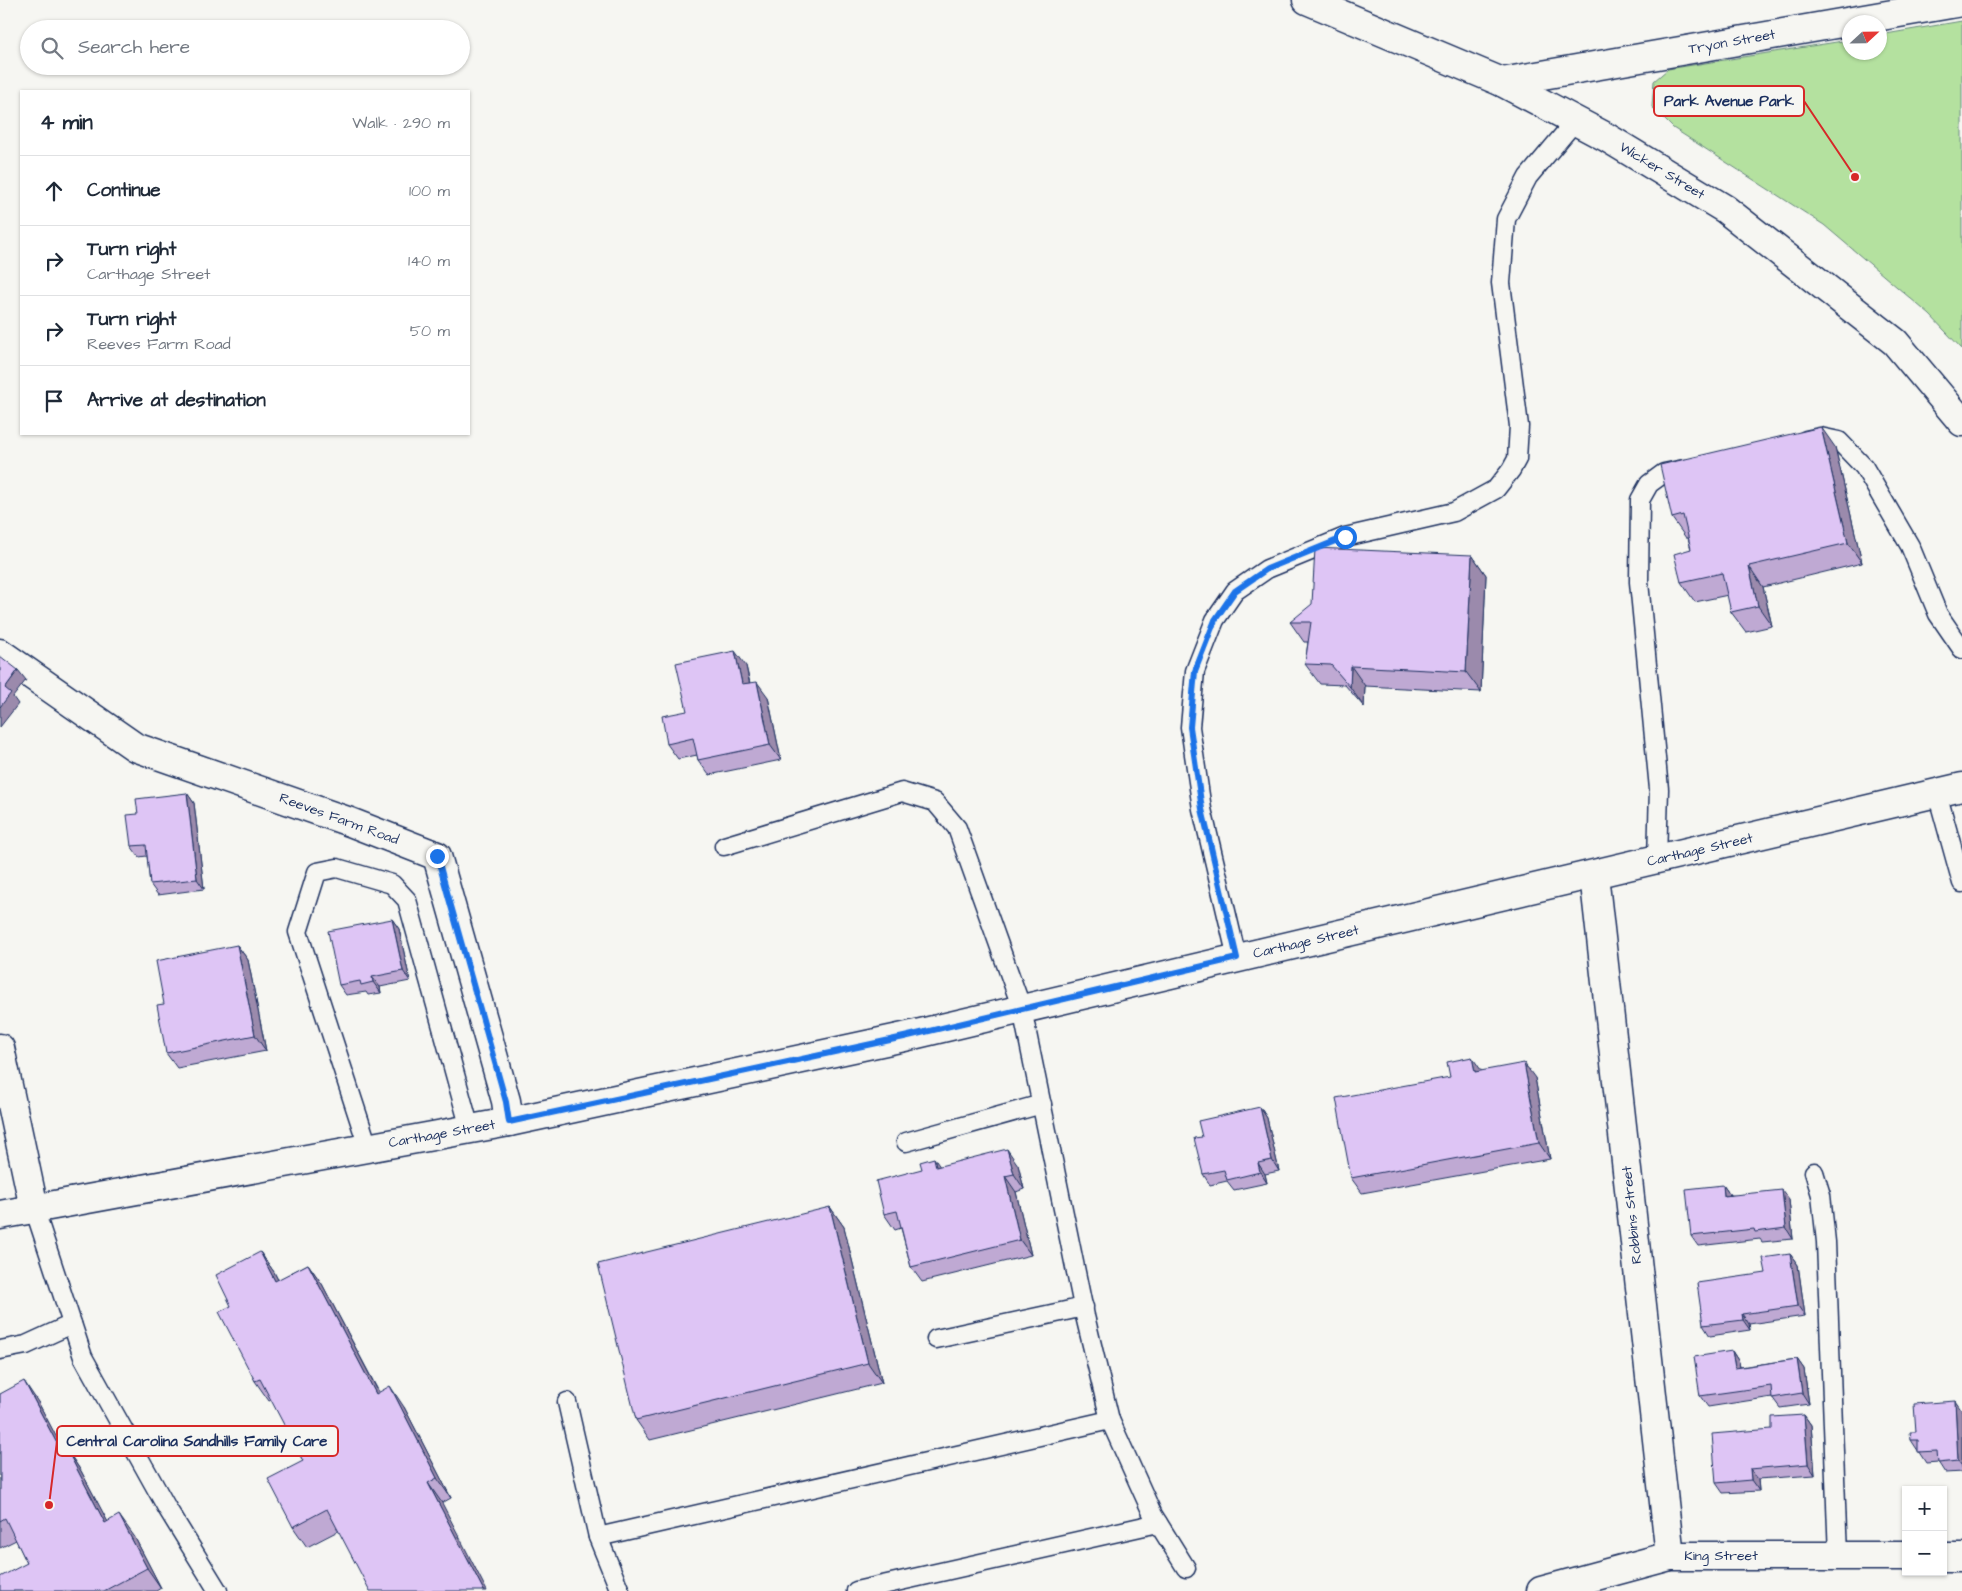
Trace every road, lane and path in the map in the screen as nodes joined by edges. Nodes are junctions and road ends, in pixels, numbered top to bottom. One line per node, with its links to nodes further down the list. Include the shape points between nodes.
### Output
1 (1307, 0): 3 (main road, Wicker Street)
2 (1962, 2): 3 (main road, Tryon Street)
3 (1502, 82): 4 (main road, Wicker Street)
4 (1575, 121): 5 (main road, Wicker Street, via 1724,209 1748,227 1895,342); 15 (lane, via 1528,177 1506,219 1502,283 1519,426 1517,459 1511,470 1496,489 1454,512 1345,537 1267,569 1235,591 1215,620 1195,671 1190,727 1202,809)
5 (1962, 422)
6 (1792, 443): 8 (lane, via 1820,436 1839,441 1864,467 1910,546 1938,614)
7 (1700, 465): 12 (lane, via 1664,473 1649,484 1640,500 1638,582 1659,789)
8 (1962, 649)
9 (0, 653): 19 (main road, Reeves Farm Road, via 135,747 437,856)
10 (1949, 790): 12 (main road, Carthage Street); 14 (lane)
11 (724, 846): 16 (lane, via 902,792 935,802 958,828)
12 (1657, 860): 13 (main road, Carthage Street)
13 (1594, 875): 15 (main road, Carthage Street); 34 (main road, Robbins Street)
14 (1962, 883)
15 (1237, 958): 16 (main road, Carthage Street)
16 (1022, 1009): 18 (lane); 19 (main road, Carthage Street)
17 (2, 1063): 24 (main road)
18 (1042, 1104): 21 (lane); 26 (lane)
19 (509, 1122): 20 (main road, Carthage Street)
20 (470, 1129): 22 (main road, Carthage Street); 22 (lane, via 407,900 392,884 337,868 317,872 298,932)
21 (906, 1142)
22 (368, 1147): 24 (main road, Carthage Street)
23 (1814, 1172): 35 (lane, via 1821,1196 1826,1242)
24 (34, 1208): 25 (main road, Carthage Street); 27 (lane)
25 (0, 1215)
26 (1084, 1308): 28 (lane); 31 (lane)
27 (72, 1324): 29 (lane, via 26,1345); 40 (lane, via 83,1357 167,1508)
28 (936, 1339)
29 (0, 1350)
30 (567, 1402): 33 (lane)
31 (1110, 1420): 32 (lane); 33 (lane)
32 (1158, 1523): 39 (lane); 42 (lane)
33 (598, 1537): 41 (lane)
34 (1670, 1556): 35 (main road, King Street); 43 (main road, King Street)
35 (1838, 1556): 36 (main road, King Street)
36 (1902, 1556)
37 (1947, 1556): 38 (main road)
38 (1962, 1557)
39 (1186, 1568)
40 (218, 1591)
41 (620, 1591)
42 (856, 1591)
43 (1541, 1591)

